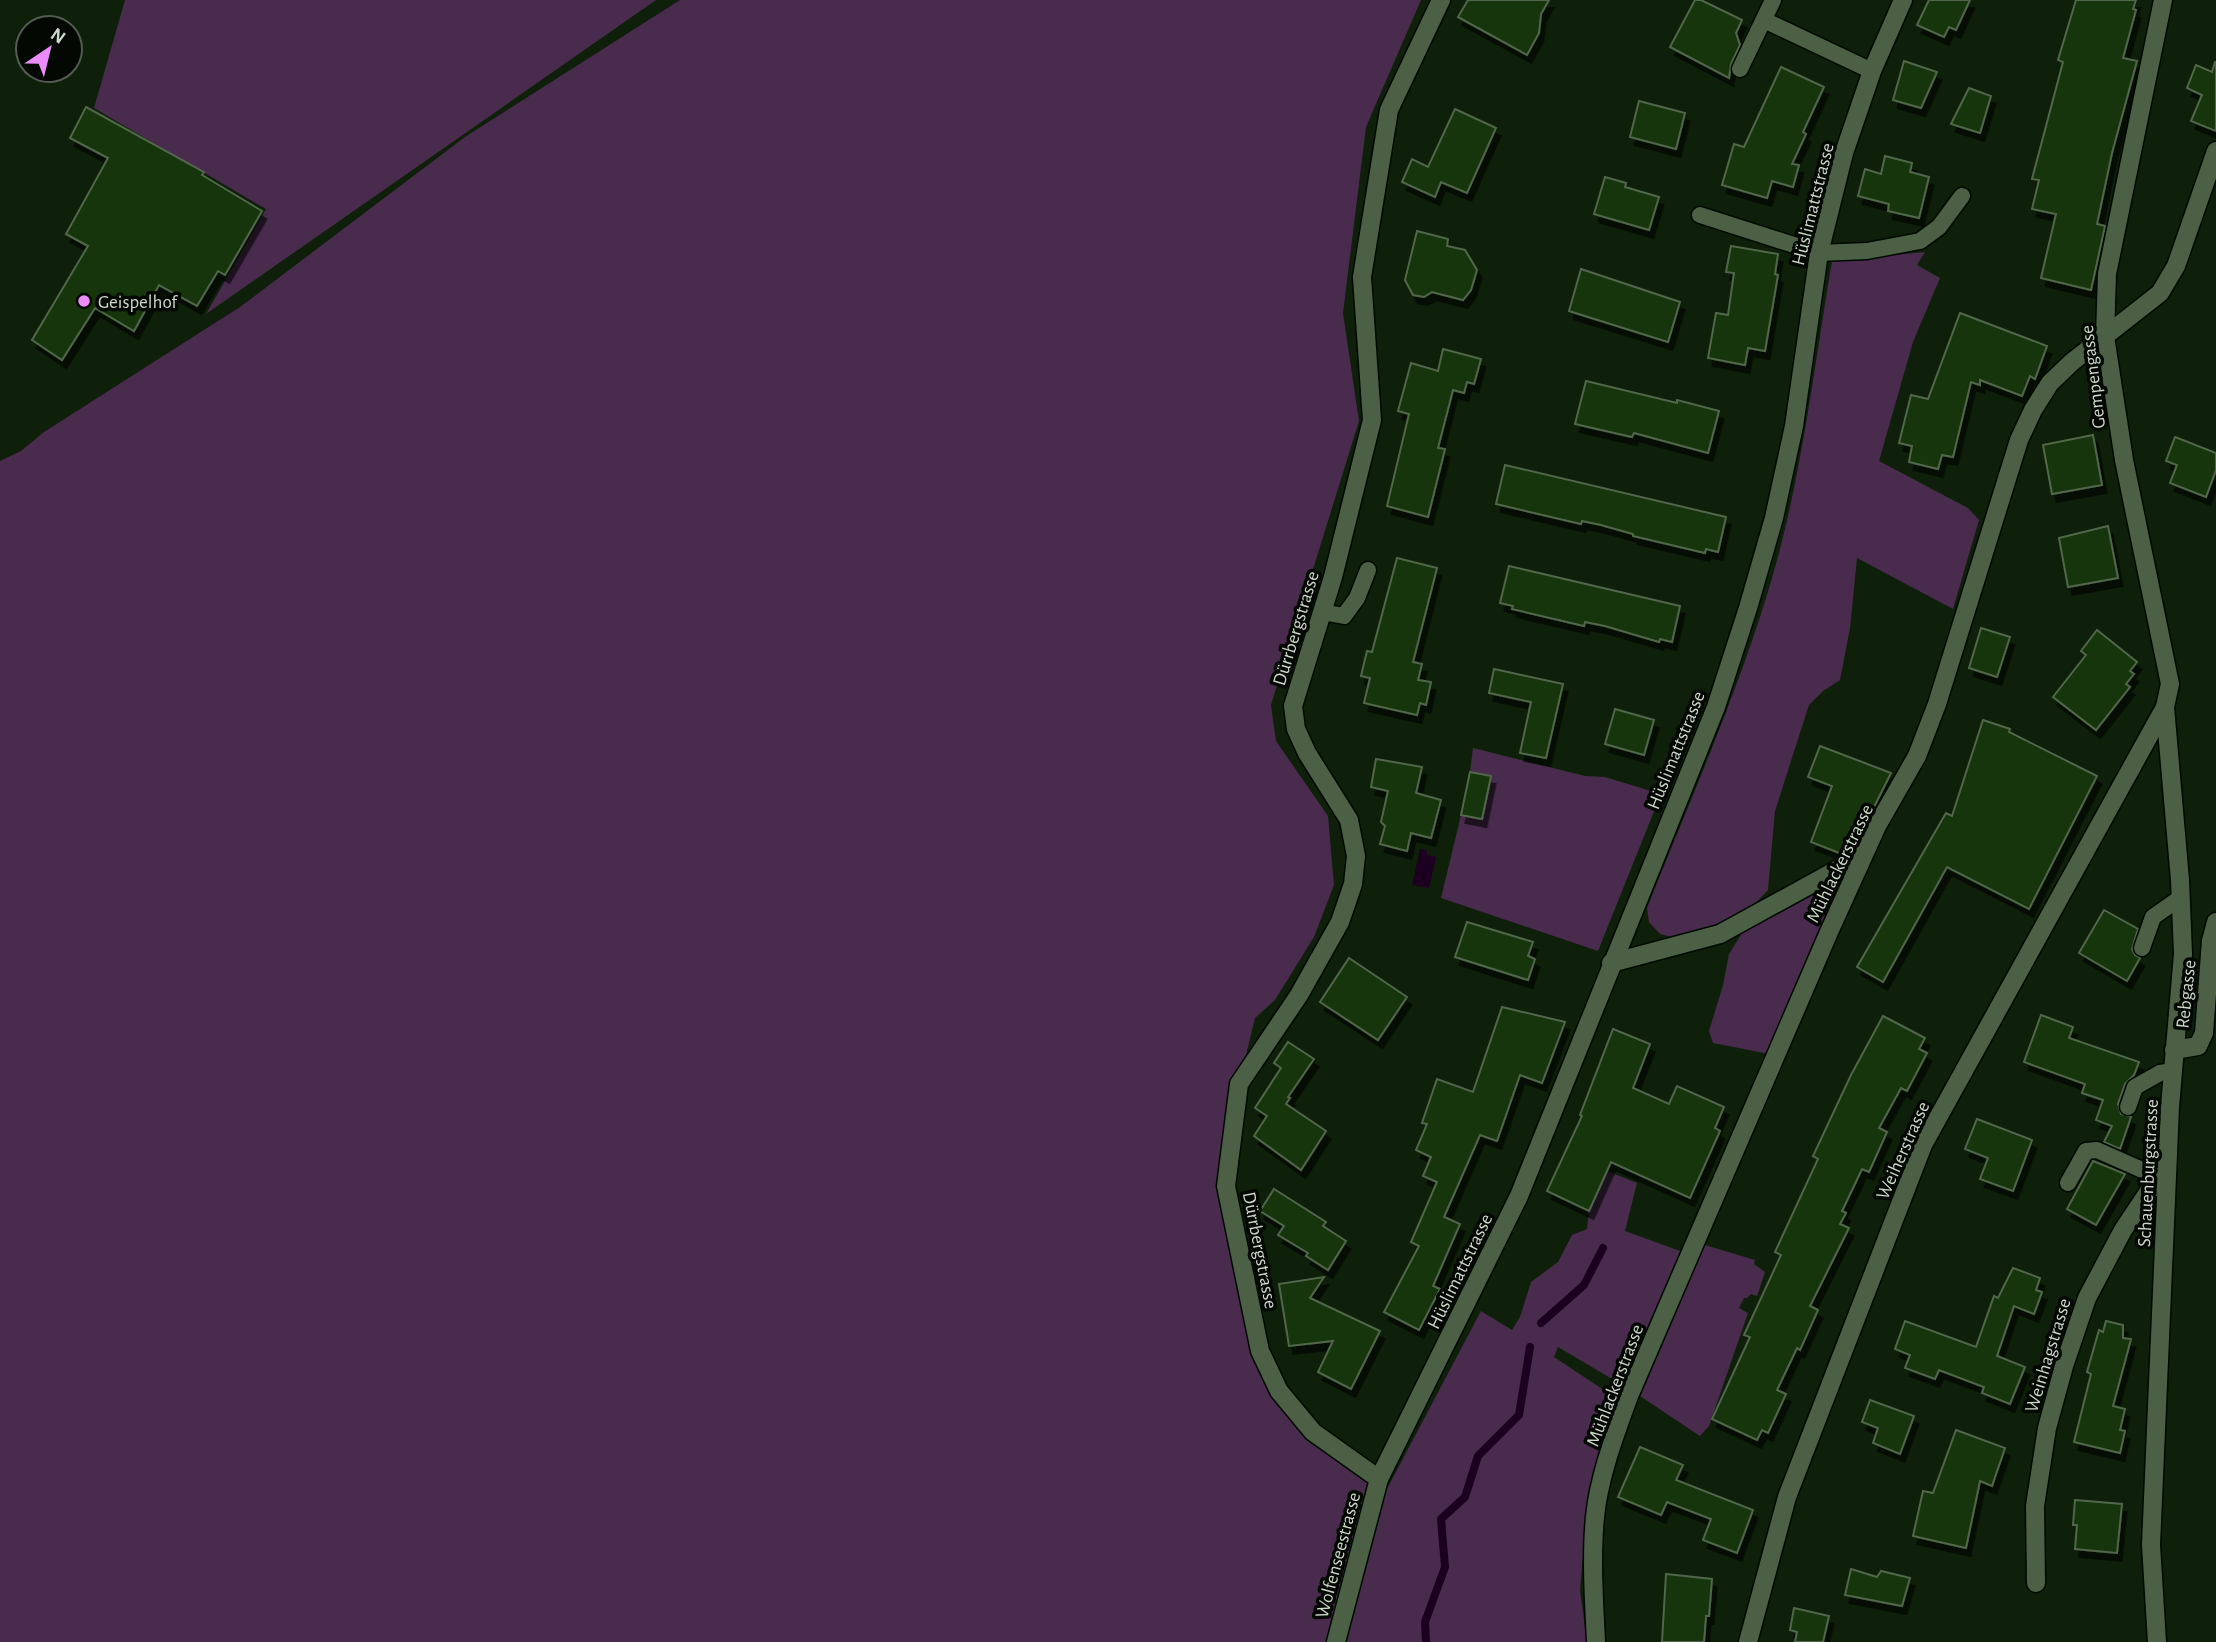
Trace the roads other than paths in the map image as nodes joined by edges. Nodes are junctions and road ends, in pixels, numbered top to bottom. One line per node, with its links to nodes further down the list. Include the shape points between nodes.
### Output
1 (1441, 0): 14 (street, Dürrbergstrasse, via 1389,110 1362,277 1372,420)
2 (1773, 0): 5 (lane)
3 (1903, 0): 7 (street, Hüslimattstrasse)
4 (2163, 0): 12 (street, Gempengasse, via 2107,274)
5 (1764, 20): 6 (lane); 7 (lane)
6 (1740, 69)
7 (1872, 71): 11 (street, Hüslimattstrasse, via 1844,153)
8 (2216, 151): 12 (street, Mühlackerstrasse, via 2176,266 2160,293)
9 (1962, 196): 11 (lane, via 1939,227 1920,241 1867,251)
10 (1700, 215): 11 (lane)
11 (1819, 253): 20 (street, Hüslimattstrasse, via 1794,426 1748,608 1716,707)
12 (2105, 336): 15 (street, Gempengasse, via 2124,460 2170,684); 16 (street, Mühlackerstrasse, via 2050,383 2019,440 1937,704 1917,756)
13 (1368, 570): 14 (lane, via 1345,615)
14 (1322, 612): 26 (street, Dürrbergstrasse, via 1293,706 1296,729 1307,753 1349,820 1356,856 1353,884 1340,922 1306,983 1239,1084 1226,1186 1259,1351 1279,1391 1313,1432)
15 (2165, 707): 17 (street, Schauenburgstrasse); 30 (street, Weiherstrasse, via 1923,1145 1787,1497)
16 (1877, 826): 20 (street, via 1853,861 1720,934); 29 (street, Mühlackerstrasse, via 1629,1396 1608,1454 1595,1515)
17 (2180, 898): 19 (lane, via 2153,917); 21 (street, Schauenburgstrasse, via 2183,954)
18 (2216, 922): 21 (street, Rebgasse, via 2204,1033 2198,1046)
19 (2142, 948)
20 (1611, 964): 26 (street, Hüslimattstrasse, via 1519,1196)
21 (2174, 1050): 22 (street, Schauenburgstrasse)
22 (2173, 1071): 23 (lane, via 2135,1087); 24 (street, Schauenburgstrasse)
23 (2128, 1107)
24 (2163, 1170): 25 (lane, via 2097,1150 2086,1151); 27 (street, Weinhagstrasse, via 2123,1230 2087,1298 2064,1366 2047,1428 2035,1506); 31 (street, Schauenburgstrasse, via 2151,1545)
25 (2068, 1183)
26 (1379, 1479): 28 (street, Wolfenseestrasse)
27 (2036, 1583)
28 (1336, 1642)
29 (1596, 1642)
30 (1748, 1642)
31 (2157, 1642)

